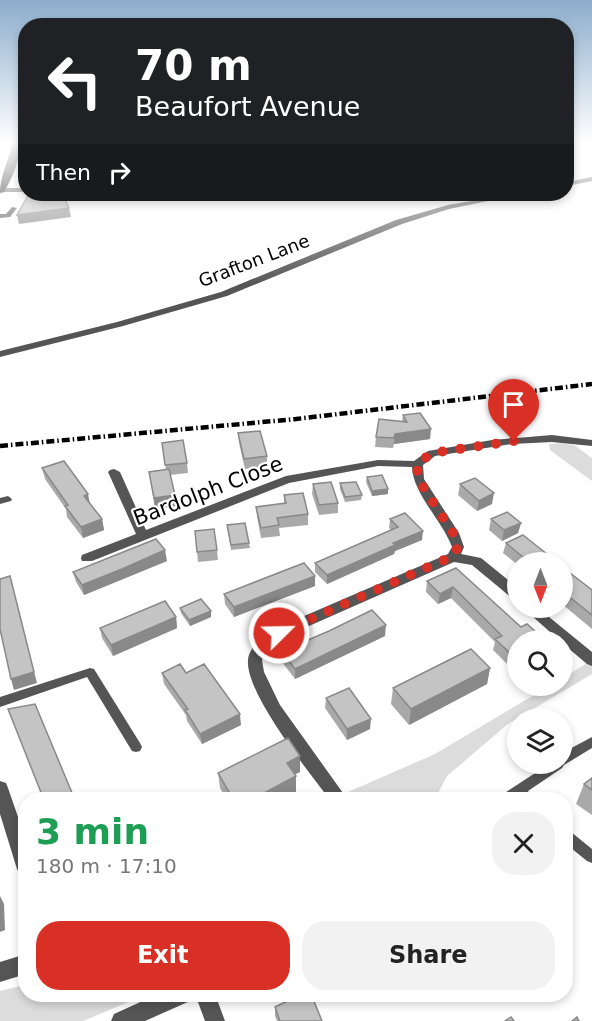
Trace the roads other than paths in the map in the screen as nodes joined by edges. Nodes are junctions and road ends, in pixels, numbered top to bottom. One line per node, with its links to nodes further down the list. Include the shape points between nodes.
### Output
1 (0, 190): 2 (lane)
2 (18, 190)
3 (481, 201): 6 (street, Grafton Lane, via 399,222 224,294)
4 (14, 208): 5 (lane, via 8,216)
5 (0, 216)
6 (0, 354)
7 (592, 442): 8 (street, via 558,436 535,437 432,453)
8 (417, 464): 10 (street, Bardolph Close, via 378,464 286,480); 11 (street, via 418,479 453,533 458,547)
9 (114, 472): 10 (street)
10 (143, 537): 12 (street, Bardolph Close)
11 (453, 556): 13 (street, via 476,561); 23 (street, via 279,633 264,643 255,660 257,680 267,699)
12 (87, 558)
13 (507, 587)
14 (542, 618): 15 (street)
15 (592, 660)
16 (0, 702): 18 (lane, via 90,672)
17 (592, 742): 19 (lane)
18 (136, 747)
19 (573, 753)
20 (543, 774): 22 (lane)
21 (0, 788): 26 (street)
22 (518, 790): 24 (lane)
23 (334, 792)
24 (515, 792)
25 (573, 842): 27 (lane)
26 (18, 844)
27 (592, 857)
28 (18, 966): 29 (street)
29 (0, 972)
30 (165, 1002): 32 (street)
31 (208, 1002): 33 (street)
32 (121, 1021)
33 (215, 1021)

